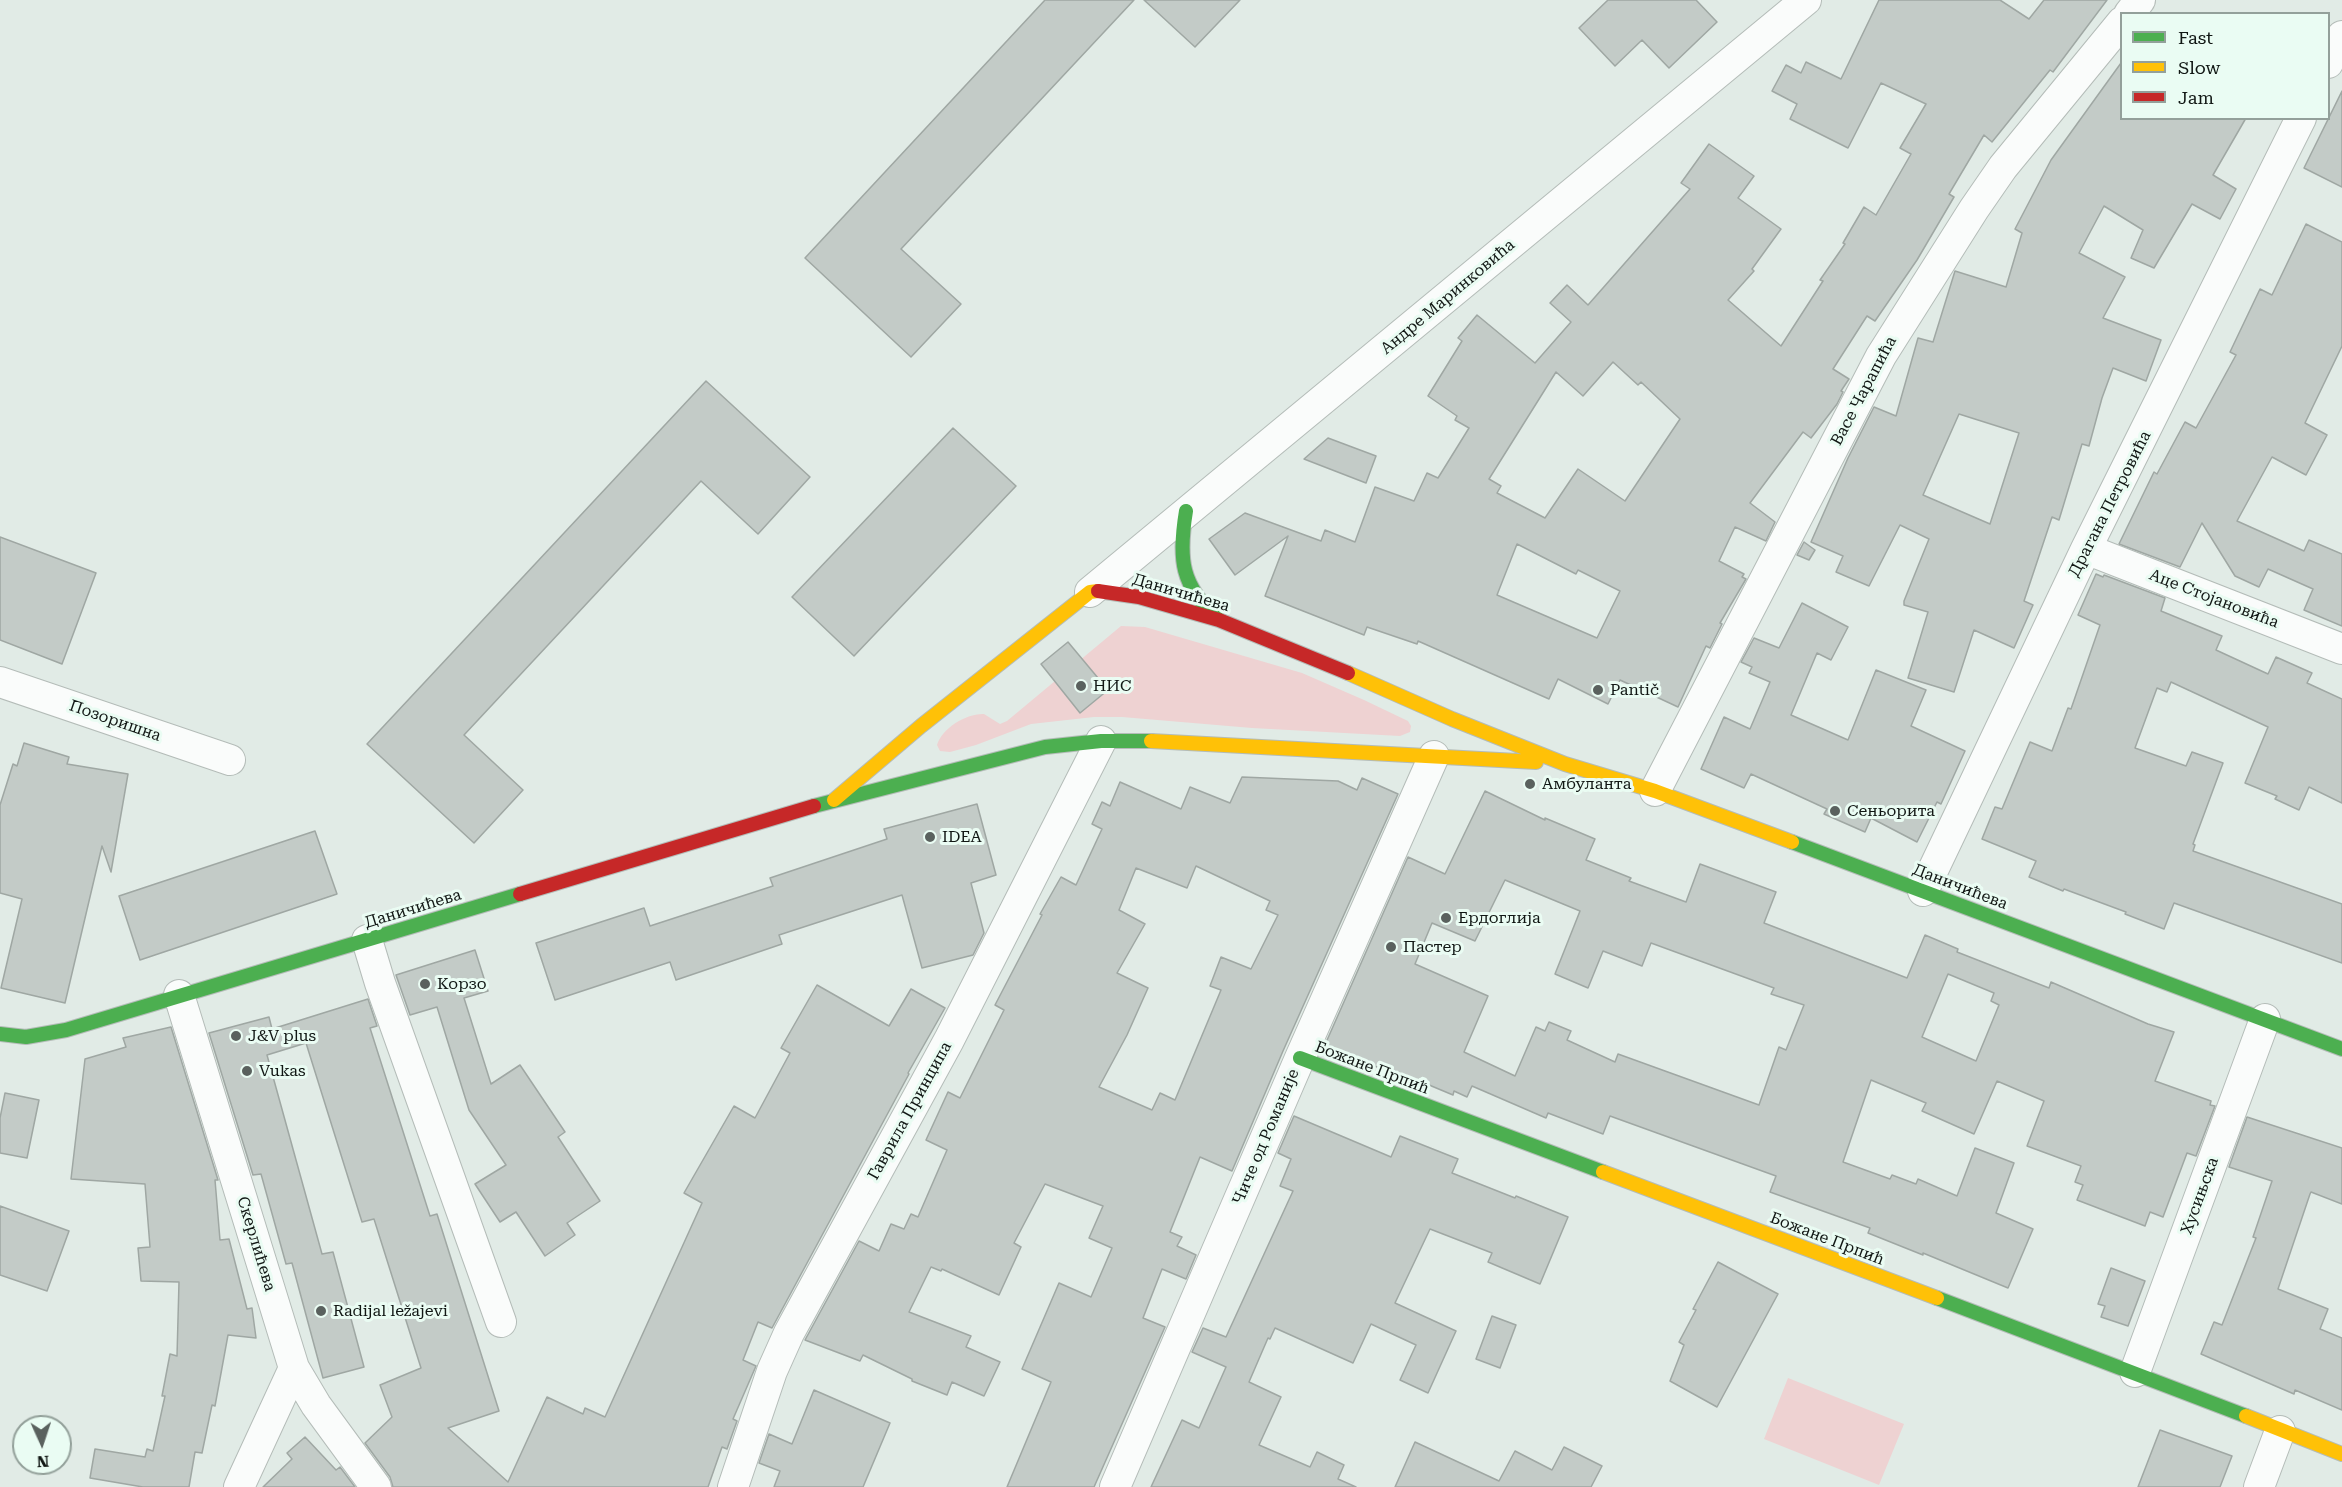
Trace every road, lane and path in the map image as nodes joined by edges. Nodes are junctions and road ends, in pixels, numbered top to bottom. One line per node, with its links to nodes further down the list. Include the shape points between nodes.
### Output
1 (1806, 0): 8 (street, Андре Маринковића)
2 (2140, 0): 3 (street)
3 (2131, 12)
4 (2120, 23): 20 (street, Васе Чарапића, via 1998,175 1881,356)
5 (2342, 36): 6 (street)
6 (2330, 59)
7 (2300, 120): 9 (street, Драгана Петровића)
8 (1186, 511): 10 (street, Андре Маринковића); 11 (street, via 1181,540 1186,582 1200,605)
9 (2086, 549): 12 (street, Аце Стојановића); 22 (street, Драгана Петровића)
10 (1089, 592): 11 (street, Даничићева, via 1139,597); 14 (street, Даничићева)
11 (1219, 620): 18 (street, Даничићева, via 1315,658 1450,724)
12 (2342, 649)
13 (0, 682): 17 (street, Позоришна)
14 (921, 726): 19 (street, via 923,755 936,765); 21 (street, Даничићева)
15 (1101, 741): 16 (street, Даничићева); 19 (street, Даничићева, via 1045,747); 36 (street, Гаврила Принципа, via 949,1040 789,1333)
16 (1437, 752): 18 (street, Даничићева); 28 (street, Чиче од Романије)
17 (230, 760)
18 (1565, 764): 20 (street, Даничићева)
19 (967, 767): 21 (street, Даничићева)
20 (1655, 791): 22 (street, Даничићева)
21 (834, 800): 23 (street, Даничићева)
22 (1923, 891): 25 (street, Даничићева)
23 (367, 940): 24 (street, Даничићева); 29 (street)
24 (179, 995): 26 (street, Даничићева, via 66,1030 26,1037); 30 (street, Скерлићева)
25 (2265, 1019): 27 (street, Даничићева); 31 (street, Хусињска)
26 (0, 1034)
27 (2342, 1049)
28 (1300, 1058): 31 (street, Божане Прпић); 37 (street, Чиче од Романије)
29 (501, 1322)
30 (294, 1368): 34 (street); 35 (street, Скерлићева)
31 (2135, 1372): 32 (street, Божане Прпић)
32 (2280, 1431): 33 (street, Божане Прпић); 38 (street)
33 (2342, 1454)
34 (239, 1487)
35 (376, 1487)
36 (733, 1487)
37 (1115, 1487)
38 (2259, 1487)

